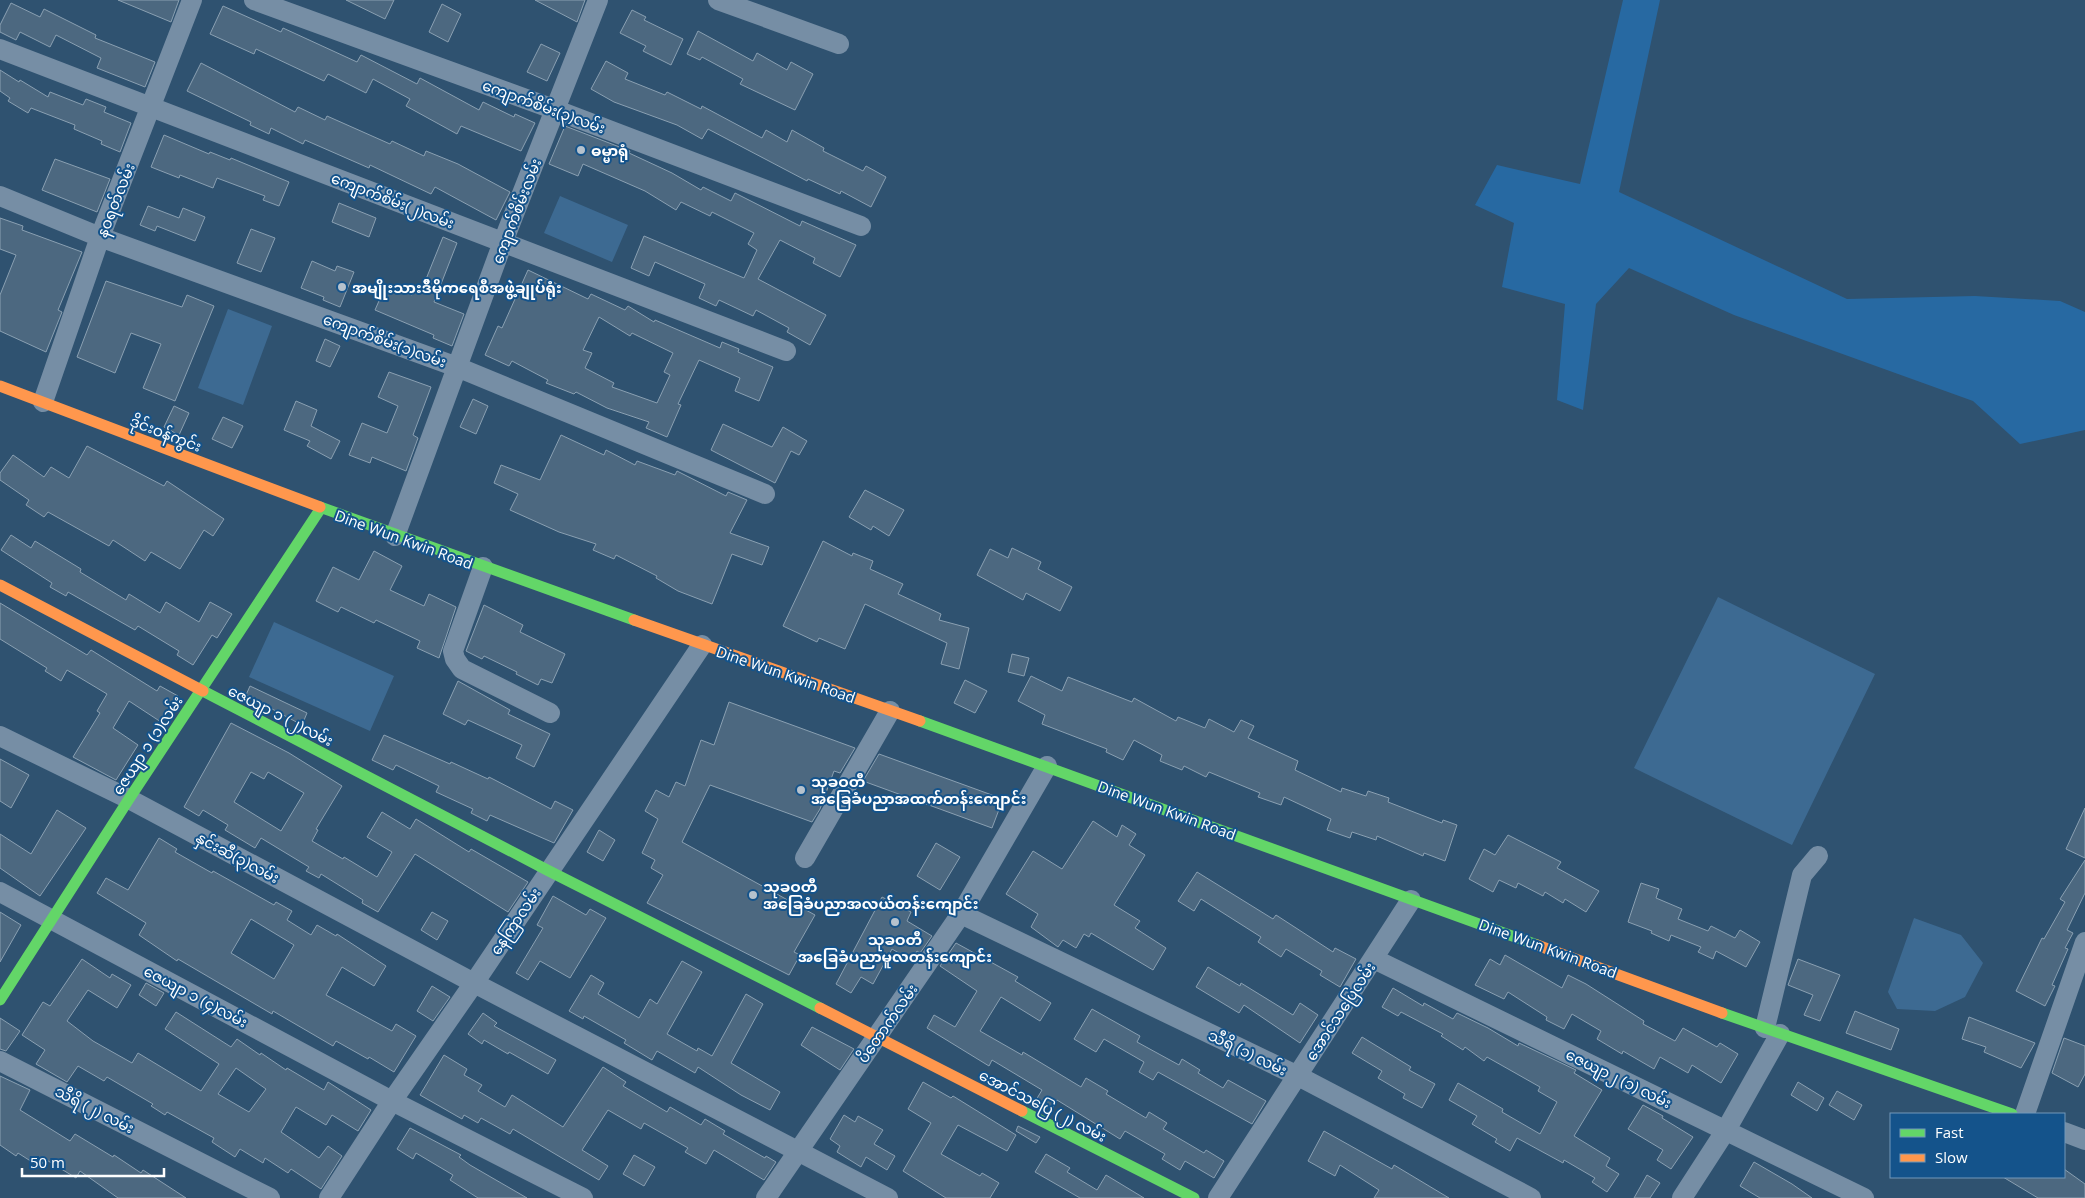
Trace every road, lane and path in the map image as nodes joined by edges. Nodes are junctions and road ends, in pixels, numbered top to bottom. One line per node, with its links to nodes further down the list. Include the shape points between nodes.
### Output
1 (192, 0): 7 (street, နဝရတ်လမ်း)
2 (254, 0): 8 (street, ကျောက်စိမ်း(၃)လမ်း)
3 (598, 0): 8 (street, ကျောက်စိမ်းလမ်း)
4 (718, 0): 5 (street)
5 (839, 44)
6 (0, 49): 7 (street, ကျောက်စိမ်း(၂)လမ်း)
7 (152, 108): 11 (street, နဝရတ်လမ်း); 12 (street, ကျောက်စိမ်း(၂)လမ်း)
8 (556, 110): 10 (street, ကျောက်စိမ်း(၃)လမ်း); 12 (street, ကျောက်စိမ်းလမ်း)
9 (0, 196): 11 (street, ကျောက်စိမ်း(၁)လမ်း)
10 (861, 226)
11 (100, 237): 14 (street, ကျောက်စိမ်း(၁)လမ်း); 16 (street, နဝရတ်လမ်း)
12 (503, 242): 13 (street, ကျောက်စိမ်း(၂)လမ်း); 14 (street, ကျောက်စိမ်းလမ်း)
13 (786, 351)
14 (457, 367): 17 (street, ကျောက်စိမ်း(၁)လမ်း); 19 (street, ကျောက်စိမ်းလမ်း)
15 (0, 386): 16 (street, ဒိုင်းဝန်ကွင်း)
16 (43, 402): 18 (street, ဒိုင်းဝန်ကွင်း)
17 (765, 494)
18 (322, 508): 19 (street, Dine Wun Kwin Road); 23 (street, ဇေယျာ ၁ (၁)လမ်း)
19 (395, 536): 20 (street, Dine Wun Kwin Road)
20 (483, 568): 22 (street, Dine Wun Kwin Road); 25 (street, via 453,651 455,660 462,669)
21 (0, 585): 23 (street, ဇေယျာ ၁ (၂)လမ်း)
22 (702, 645): 24 (street, Dine Wun Kwin Road); 31 (street, နေကြာလမ်း)
23 (201, 690): 28 (street, ဇေယျာ ၁ (၁)လမ်း); 31 (street, ဇေယျာ ၁ (၂)လမ်း)
24 (890, 710): 27 (street, Dine Wun Kwin Road); 30 (street)
25 (550, 713)
26 (0, 736): 28 (street, နှင်းဆီ(၃)လမ်း)
27 (1047, 766): 33 (street, Dine Wun Kwin Road); 34 (street, ပိတောက်လမ်း)
28 (129, 799): 35 (street, ဇေယျာ ၁ (၁)လမ်း); 38 (street, နှင်းဆီ(၃)လမ်း)
29 (1818, 856): 40 (street, via 1802,875)
30 (805, 858)
31 (549, 871): 38 (street, နေကြာလမ်း); 41 (street, ဇေယျာ ၁ (၂)လမ်း)
32 (0, 892): 35 (street, ဇေယျာ ၁ (၄)လမ်း)
33 (1411, 900): 37 (street, အောင်သပြေလမ်း); 40 (street, Dine Wun Kwin Road)
34 (961, 914): 41 (street, ပိတောက်လမ်း); 43 (street, သီရိ (၁) လမ်း)
35 (53, 919): 39 (street, ဇေယျာ ၁ (၁)လမ်း); 44 (street, ဇေယျာ ၁ (၄)လမ်း)
36 (2085, 942): 46 (street)
37 (1374, 959): 43 (street, အောင်သပြေလမ်း); 47 (street, ဇေယျာ၂ (၁) လမ်း)
38 (474, 983): 44 (street, နေကြာလမ်း); 50 (street, နှင်းဆီ(၃)လမ်း)
39 (0, 1000)
40 (1773, 1031): 45 (street, Dine Wun Kwin Road); 47 (street)
41 (878, 1038): 50 (street, ပိတောက်လမ်း); 56 (street, အောင်သပြေ (၂) လမ်း)
42 (0, 1061): 51 (street, သီရိ (၂) လမ်း)
43 (1298, 1076): 57 (street, အောင်သပြေလမ်း); 58 (street, သီရိ (၁) လမ်း)
44 (392, 1101): 52 (street, နေကြာလမ်း); 53 (street, ဇေယျာ ၁ (၄)လမ်း)
45 (2009, 1113)
46 (2025, 1113)
47 (1726, 1130): 59 (street); 60 (street, ဇေယျာ၂ (၁) လမ်း)
48 (2065, 1132): 49 (street)
49 (2085, 1140)
50 (798, 1150): 54 (street, ပိတောက်လမ်း); 55 (street, နှင်းဆီ(၃)လမ်း)
51 (270, 1198)
52 (329, 1198)
53 (583, 1198)
54 (766, 1198)
55 (888, 1198)
56 (1194, 1198)
57 (1218, 1198)
58 (1531, 1198)
59 (1682, 1198)
60 (1864, 1198)

